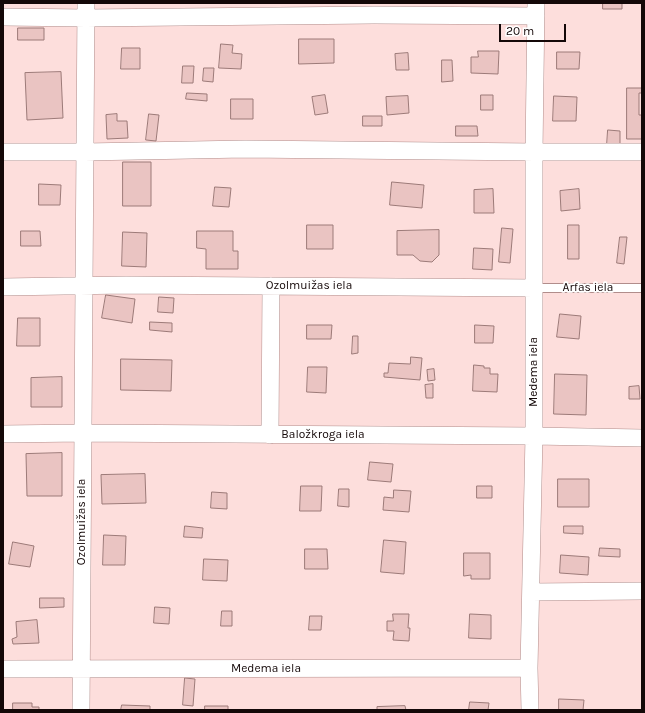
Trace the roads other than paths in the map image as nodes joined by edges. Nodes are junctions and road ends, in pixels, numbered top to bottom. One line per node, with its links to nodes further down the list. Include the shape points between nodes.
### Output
1 (536, 9): 2 (street, via 374,15); 6 (street, Medema iela)
2 (86, 11): 3 (street); 5 (street, Ozolmuižas iela)
3 (3, 17)
4 (3, 152): 5 (street)
5 (85, 152): 6 (street, via 245,149); 10 (street, Ozolmuižas iela)
6 (534, 152): 7 (street); 11 (street, Medema iela)
7 (642, 152)
8 (271, 286): 10 (street, Ozolmuižas iela); 11 (street, Ozolmuižas iela); 15 (street)
9 (3, 287): 10 (street, Ozolmuižas iela)
10 (84, 287): 13 (street, Ozolmuižas iela)
11 (534, 288): 12 (lane, Arfas iela); 16 (street, Medema iela)
12 (642, 288)
13 (83, 433): 14 (street, Baložkroga iela); 15 (street, Baložkroga iela); 22 (street, Ozolmuižas iela)
14 (3, 434)
15 (270, 435): 16 (street, Baložkroga iela)
16 (534, 436): 17 (street, Baložkroga iela); 19 (street, Medema iela)
17 (642, 438)
18 (642, 591): 19 (street)
19 (531, 592): 20 (street, Medema iela)
20 (529, 668): 22 (street, Medema iela); 24 (street, Medema iela)
21 (3, 669): 22 (street, Medema iela)
22 (81, 669): 23 (street, Ozolmuižas iela)
23 (81, 710)
24 (530, 710)

